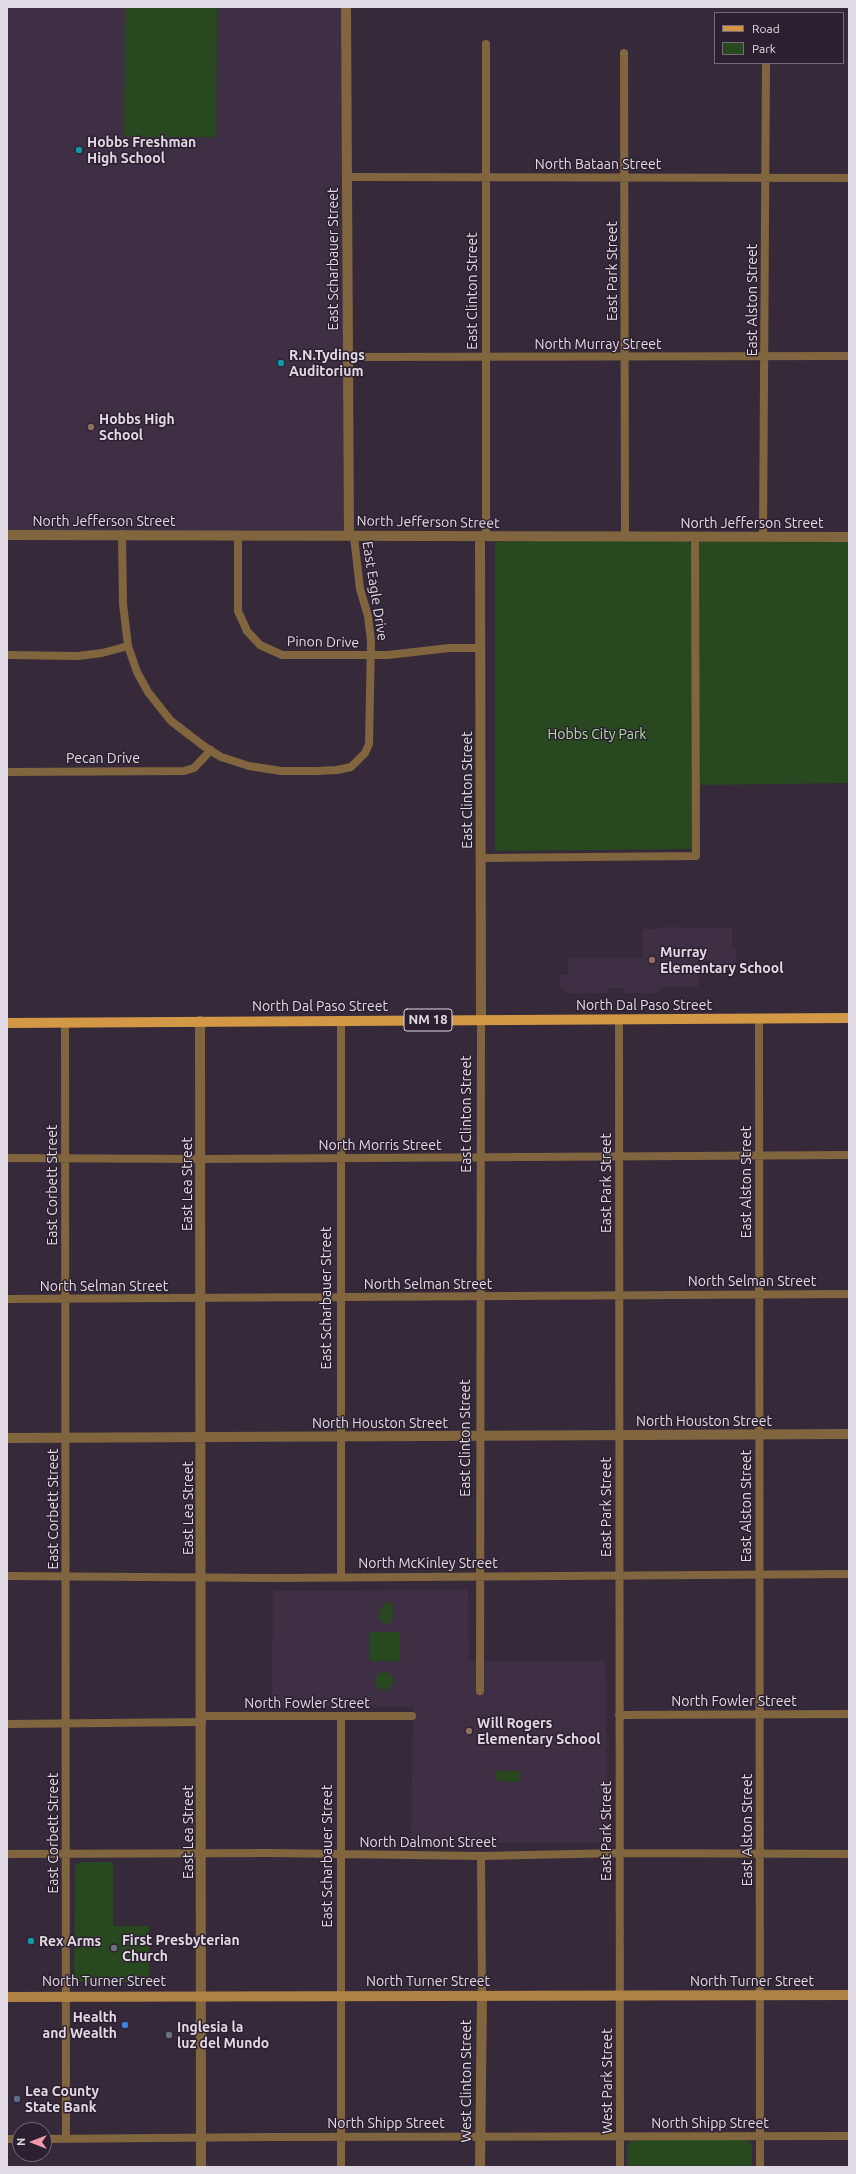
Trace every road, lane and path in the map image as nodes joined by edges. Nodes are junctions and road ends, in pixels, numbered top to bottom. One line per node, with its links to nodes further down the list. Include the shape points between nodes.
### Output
1 (346, 7): 5 (street, East Scharbauer Street)
2 (486, 44): 8 (street, East Clinton Street)
3 (624, 53): 6 (street, East Park Street)
4 (766, 64): 7 (street, East Alston Street)
5 (347, 177): 8 (street, North Bataan Street); 11 (street, East Scharbauer Street)
6 (625, 177): 7 (street, North Bataan Street); 8 (street, North Bataan Street); 13 (street, East Park Street)
7 (765, 177): 9 (street, North Bataan Street); 14 (street, East Alston Street)
8 (486, 178): 12 (street, East Clinton Street)
9 (849, 178)
10 (849, 356): 14 (street, North Murray Street)
11 (348, 357): 12 (street, North Murray Street); 18 (street, East Scharbauer Street)
12 (486, 357): 13 (street, North Murray Street); 19 (street, East Clinton Street)
13 (625, 357): 14 (street, North Murray Street); 20 (street, East Park Street)
14 (764, 357): 22 (street, East Alston Street)
15 (122, 534): 16 (street, North Jefferson Street); 17 (street, North Jefferson Street); 24 (street, East Eagle Drive, via 123,604)
16 (7, 535)
17 (238, 535): 18 (street, North Jefferson Street); 27 (street, Pinon Drive, via 238,611 247,631 260,645 282,655)
18 (351, 536): 19 (street, North Jefferson Street); 27 (street, East Eagle Drive, via 360,590 368,616)
19 (483, 537): 20 (street, North Jefferson Street); 25 (street, East Clinton Street)
20 (625, 537): 21 (street, North Jefferson Street)
21 (695, 537): 22 (street, North Jefferson Street); 30 (street, via 696,856)
22 (764, 537): 23 (street, North Jefferson Street)
23 (849, 537)
24 (128, 646): 26 (street, via 90,654); 28 (street, East Eagle Drive, via 151,696 171,721)
25 (481, 648): 27 (street, Pinon Drive, via 449,648); 30 (street, East Clinton Street)
26 (7, 655)
27 (371, 655): 28 (street, East Eagle Drive, via 369,744 365,753 350,767 337,770 281,771 249,766)
28 (211, 750): 29 (street, Pecan Drive, via 194,768 184,771)
29 (7, 772)
30 (481, 858): 35 (street, East Clinton Street)
31 (759, 1018): 32 (main road, North Dal Paso Street / NM 18); 33 (main road, North Dal Paso Street / NM 18); 39 (street, East Alston Street)
32 (849, 1018)
33 (619, 1019): 35 (main road, North Dal Paso Street / NM 18); 40 (street, East Park Street)
34 (341, 1020): 35 (main road, North Dal Paso Street / NM 18); 36 (main road, North Dal Paso Street / NM 18); 45 (street, East Scharbauer Street)
35 (481, 1020): 42 (street, East Clinton Street)
36 (200, 1021): 38 (main road, North Dal Paso Street / NM 18); 46 (street, East Lea Street)
37 (7, 1023): 38 (main road, North Dal Paso Street / NM 18)
38 (65, 1023): 44 (street, East Corbett Street)
39 (759, 1154): 40 (street, North Morris Street); 41 (street, North Morris Street); 47 (street, East Alston Street)
40 (619, 1155): 42 (street, North Morris Street); 49 (street, East Park Street)
41 (849, 1155)
42 (480, 1156): 45 (street, North Morris Street); 50 (street, East Clinton Street)
43 (7, 1158): 44 (street, North Morris Street)
44 (65, 1158): 46 (street, North Morris Street); 53 (street, East Corbett Street)
45 (340, 1158): 46 (street, North Morris Street); 51 (street, East Scharbauer Street)
46 (202, 1159): 54 (street, East Lea Street)
47 (759, 1294): 48 (street, North Selman Street); 49 (street, North Selman Street); 56 (street, East Alston Street)
48 (849, 1294)
49 (619, 1295): 50 (street, North Selman Street); 58 (street, East Park Street)
50 (479, 1297): 51 (street, North Selman Street); 57 (street, East Clinton Street)
51 (341, 1298): 54 (street, North Selman Street); 60 (street, East Scharbauer Street)
52 (7, 1299): 53 (street, North Selman Street)
53 (65, 1299): 54 (street, North Selman Street); 62 (street, East Corbett Street)
54 (200, 1299): 59 (street, East Lea Street)
55 (849, 1434): 56 (street, North Houston Street)
56 (758, 1435): 58 (street, North Houston Street); 69 (street, East Alston Street)
57 (479, 1436): 58 (street, North Houston Street); 60 (street, North Houston Street); 67 (street, East Clinton Street)
58 (619, 1436): 68 (street, East Park Street)
59 (202, 1437): 60 (street, North Houston Street); 62 (street, North Houston Street); 70 (street, East Lea Street)
60 (340, 1437): 66 (street, East Scharbauer Street)
61 (7, 1438): 62 (street, North Houston Street)
62 (65, 1438): 65 (street, East Corbett Street)
63 (849, 1574): 69 (street, North McKinley Street)
64 (7, 1576): 65 (street, North McKinley Street)
65 (66, 1576): 70 (street, North McKinley Street); 78 (street, East Corbett Street)
66 (341, 1576): 67 (street, North McKinley Street); 70 (street, North McKinley Street)
67 (480, 1576): 68 (street, North McKinley Street); 71 (street, East Clinton Street)
68 (620, 1576): 69 (street, North McKinley Street); 74 (street, East Park Street)
69 (759, 1576): 72 (street, East Alston Street)
70 (202, 1577): 77 (street, East Lea Street)
71 (480, 1691)
72 (759, 1714): 73 (street, North Fowler Street); 74 (street, North Fowler Street); 84 (street, East Alston Street)
73 (849, 1714)
74 (619, 1715): 80 (street, East Park Street)
75 (412, 1716): 76 (street, North Fowler Street)
76 (341, 1717): 77 (street, North Fowler Street); 86 (street, East Scharbauer Street)
77 (202, 1719): 78 (street, North Fowler Street); 83 (street, East Lea Street)
78 (66, 1722): 79 (street, North Fowler Street); 82 (street, East Corbett Street)
79 (7, 1724)
80 (619, 1853): 84 (street, North Dalmont Street); 87 (street, North Dalmont Street); 92 (street, East Park Street)
81 (7, 1854): 82 (street, North Dalmont Street)
82 (66, 1854): 83 (street, North Dalmont Street); 88 (street, East Corbett Street)
83 (202, 1854): 86 (street, North Dalmont Street); 89 (street, East Lea Street)
84 (760, 1854): 85 (street, North Dalmont Street); 93 (street, East Alston Street)
85 (849, 1854)
86 (341, 1855): 87 (street, North Dalmont Street); 90 (street, East Scharbauer Street)
87 (481, 1856): 91 (street)
88 (66, 1995): 89 (main road, North Turner Street); 95 (main road, North Turner Street); 103 (street, East Corbett Street)
89 (202, 1995): 90 (main road, North Turner Street); 101 (street, East Lea Street)
90 (342, 1995): 91 (main road, North Turner Street); 96 (street, East Scharbauer Street)
91 (482, 1995): 92 (main road, North Turner Street); 97 (street, West Clinton Street)
92 (620, 1995): 93 (main road, North Turner Street); 98 (street, West Park Street)
93 (760, 1995): 94 (main road, North Turner Street); 99 (street, East Alston Street)
94 (849, 1995)
95 (7, 1997)
96 (341, 2136): 97 (street, North Shipp Street); 101 (street, North Shipp Street); 105 (street, East Scharbauer Street)
97 (480, 2136): 98 (street, North Shipp Street); 106 (street, West Clinton Street)
98 (620, 2136): 99 (street, North Shipp Street); 107 (street, West Park Street)
99 (760, 2136): 100 (street, North Shipp Street); 108 (street, East Alston Street)
100 (849, 2136)
101 (201, 2138): 103 (street, North Shipp Street); 104 (street, East Lea Street)
102 (52, 2139): 103 (street, North Shipp Street)
103 (66, 2139)
104 (201, 2167)
105 (341, 2167)
106 (480, 2167)
107 (620, 2167)
108 (760, 2167)

